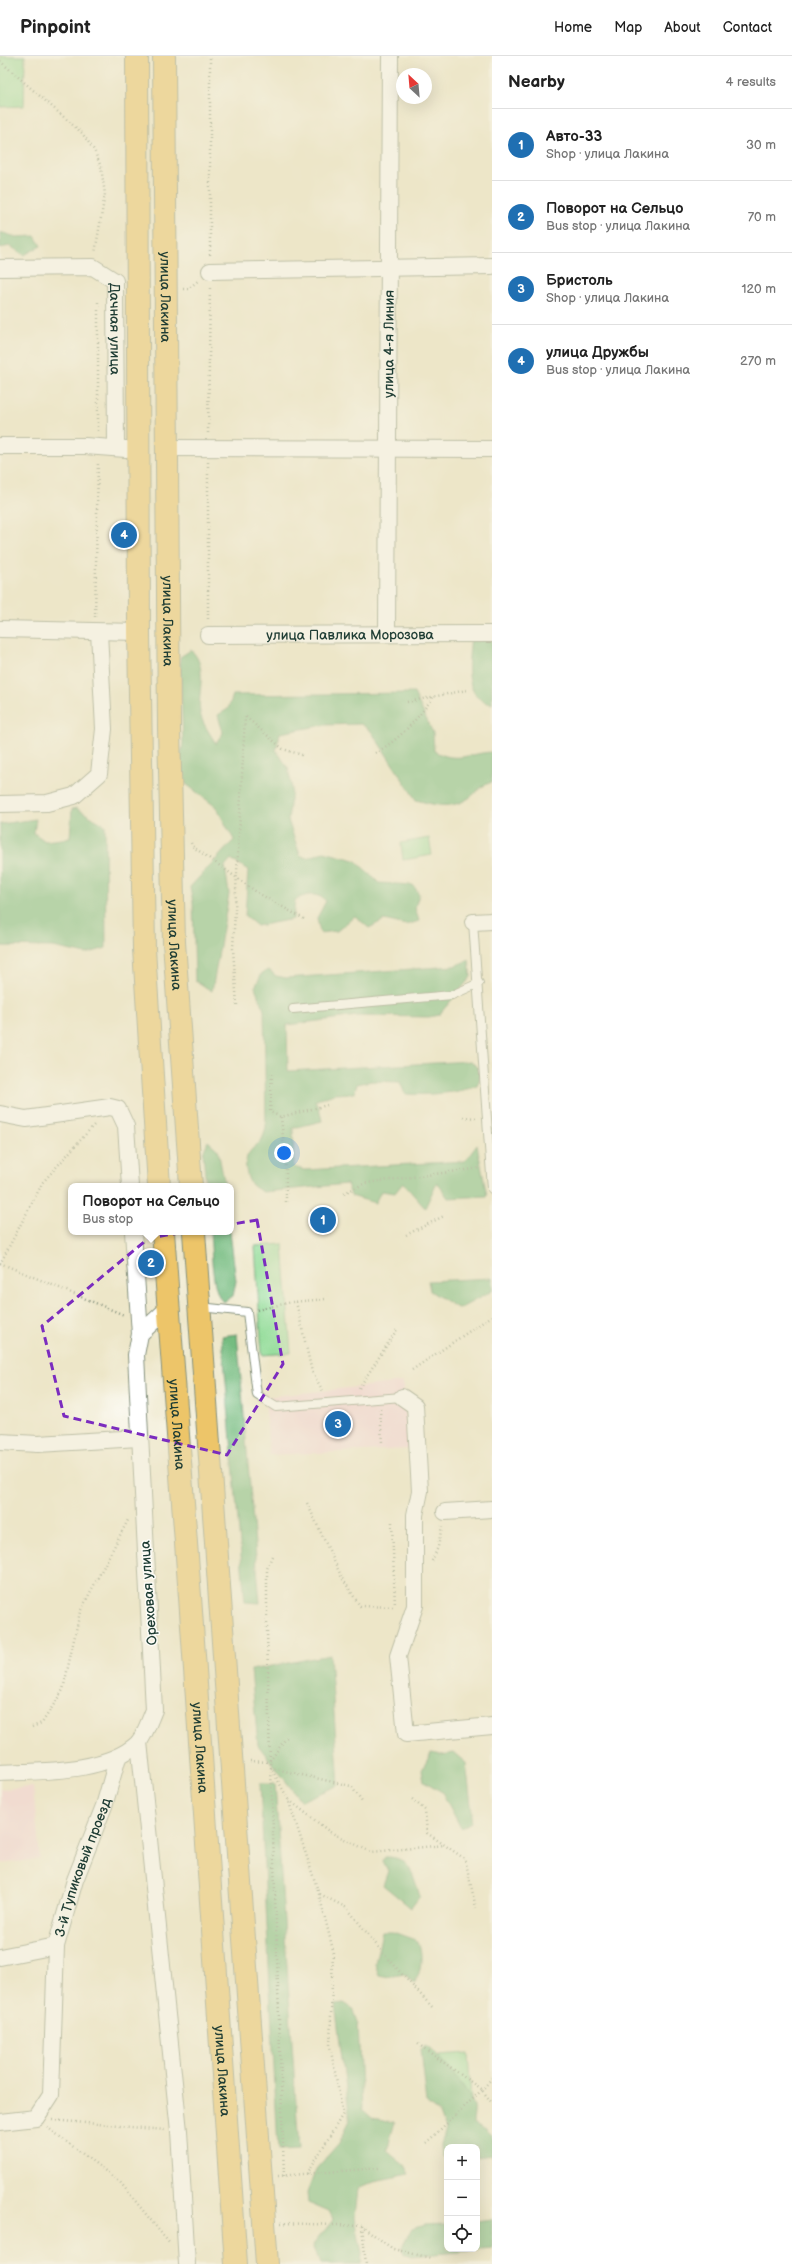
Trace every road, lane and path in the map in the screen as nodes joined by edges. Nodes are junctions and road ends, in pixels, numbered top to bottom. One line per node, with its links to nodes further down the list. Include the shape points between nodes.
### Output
1 (137, 56): 20 (highway, улица Лакина)
2 (164, 56): 11 (highway, улица Лакина)
3 (210, 56): 10 (path)
4 (390, 56): 6 (street, улица 4-я Линия)
5 (0, 61): 8 (path, via 82,133 94,150 101,167 105,194)
6 (389, 266): 7 (street); 10 (street); 18 (street, улица 4-я Линия)
7 (492, 266)
8 (93, 267): 9 (street, Дачная улица); 15 (street, Дачная улица, via 115,281)
9 (0, 268)
10 (210, 271): 11 (path, via 188,289); 17 (path)
11 (166, 289): 16 (highway, улица Лакина)
12 (98, 300): 14 (path)
13 (0, 446): 14 (street)
14 (98, 447): 15 (street); 21 (path, via 95,618)
15 (116, 448): 20 (street)
16 (166, 448): 17 (street); 50 (highway, улица Лакина, via 174,942)
17 (208, 448): 18 (street); 27 (path)
18 (389, 448): 19 (street); 25 (street, улица 4-я Линия)
19 (492, 449)
20 (138, 450): 24 (highway, улица Лакина)
21 (87, 618)
22 (0, 630): 23 (street)
23 (99, 632): 24 (street); 33 (street, via 104,729 99,774 74,796 47,803)
24 (139, 632): 49 (highway, улица Лакина, via 144,949)
25 (388, 633): 26 (street, улица Павлика Морозова); 27 (street, улица Павлика Морозова)
26 (492, 634)
27 (208, 635)
28 (466, 690): 29 (path)
29 (434, 696): 30 (path); 31 (path, via 412,726 390,745)
30 (407, 702)
31 (375, 753)
32 (302, 755): 35 (path, via 283,749 245,717)
33 (0, 804)
34 (189, 836): 35 (path, via 192,846)
35 (237, 878): 36 (path); 40 (path, via 233,949)
36 (304, 919)
37 (492, 921): 38 (street)
38 (473, 922): 39 (lane)
39 (479, 983): 41 (lane, via 452,995); 47 (lane)
40 (237, 1006)
41 (293, 1009)
42 (272, 1074): 46 (path, via 270,1112)
43 (327, 1106): 46 (path)
44 (114, 1108): 45 (street, via 26,1119); 48 (street, via 126,1126); 59 (path, via 43,1182)
45 (0, 1114)
46 (281, 1117): 53 (path)
47 (490, 1167): 51 (lane); 52 (path, via 366,1183)
48 (130, 1183)
49 (160, 1183)
50 (191, 1183)
51 (492, 1189)
52 (344, 1193)
53 (286, 1202)
54 (444, 1216): 58 (path)
55 (133, 1235): 66 (street, Ореховая улица)
56 (163, 1235): 63 (highway, улица Лакина)
57 (194, 1235): 62 (highway)
58 (406, 1235)
59 (0, 1263): 66 (path, via 129,1317)
60 (326, 1299): 61 (path)
61 (296, 1302): 64 (path); 73 (path, via 312,1372)
62 (199, 1306): 64 (lane); 122 (highway)
63 (168, 1308): 68 (street); 121 (highway, улица Лакина)
64 (247, 1312): 73 (lane, via 257,1395 276,1406)
65 (492, 1316): 69 (path)
66 (138, 1317): 68 (street, Ореховая улица)
67 (398, 1328): 70 (path)
68 (140, 1334): 74 (street, Ореховая улица, via 136,1356)
69 (412, 1370)
70 (359, 1389)
71 (402, 1397): 72 (lane); 85 (street, via 415,1406 420,1491 415,1515 415,1606)
72 (379, 1398): 73 (lane); 76 (path)
73 (328, 1402)
74 (139, 1438): 75 (street, via 38,1444); 77 (street, Ореховая улица)
75 (0, 1442)
76 (382, 1442)
77 (142, 1494): 87 (path, via 80,1612 63,1690 42,1723); 89 (street, Ореховая улица, via 154,1710)
78 (307, 1503): 84 (path, via 342,1578 360,1606)
79 (492, 1509): 80 (street)
80 (445, 1512): 83 (path, via 438,1547)
81 (392, 1522): 84 (path)
82 (272, 1556): 92 (path, via 267,1569)
83 (429, 1566)
84 (395, 1607): 85 (path)
85 (410, 1621): 86 (street, via 398,1656 406,1734)
86 (492, 1726)
87 (32, 1727)
88 (288, 1735): 92 (path)
89 (139, 1742): 90 (street, Ореховая улица); 110 (street)
90 (118, 1757): 94 (street, Ореховая улица, via 70,1769); 101 (street, 3-й Тупиковый проезд, via 104,1806 75,1880)
91 (250, 1761): 92 (path)
92 (270, 1762): 93 (path)
93 (271, 1768): 95 (path); 97 (path, via 351,1786); 115 (path)
94 (0, 1773)
95 (288, 1799): 98 (path, via 330,1832 371,1852); 99 (path)
96 (412, 1799): 98 (path, via 425,1810 427,1833)
97 (362, 1802)
98 (445, 1845): 100 (path, via 465,1858)
99 (319, 1894): 103 (path, via 347,1908 387,1958); 113 (path, via 333,1950 330,2046 343,2114)
100 (476, 1908)
101 (56, 1946): 102 (street, 3-й Тупиковый проезд); 108 (street, via 51,2095)
102 (0, 1958)
103 (434, 2009)
104 (418, 2044): 106 (path)
105 (492, 2078): 106 (path)
106 (482, 2090): 107 (path); 111 (path)
107 (492, 2103)
108 (36, 2118): 109 (street); 110 (path); 118 (path, via 120,2182)
109 (0, 2122)
110 (179, 2131): 120 (street)
111 (426, 2143)
112 (379, 2168): 113 (path)
113 (307, 2174): 115 (path)
114 (272, 2176): 115 (path)
115 (284, 2176)
116 (286, 2224): 117 (path)
117 (362, 2226): 119 (path, via 393,2249); 123 (path)
118 (172, 2246)
119 (430, 2258)
120 (187, 2264)
121 (236, 2264)
122 (267, 2264)
123 (366, 2264)

